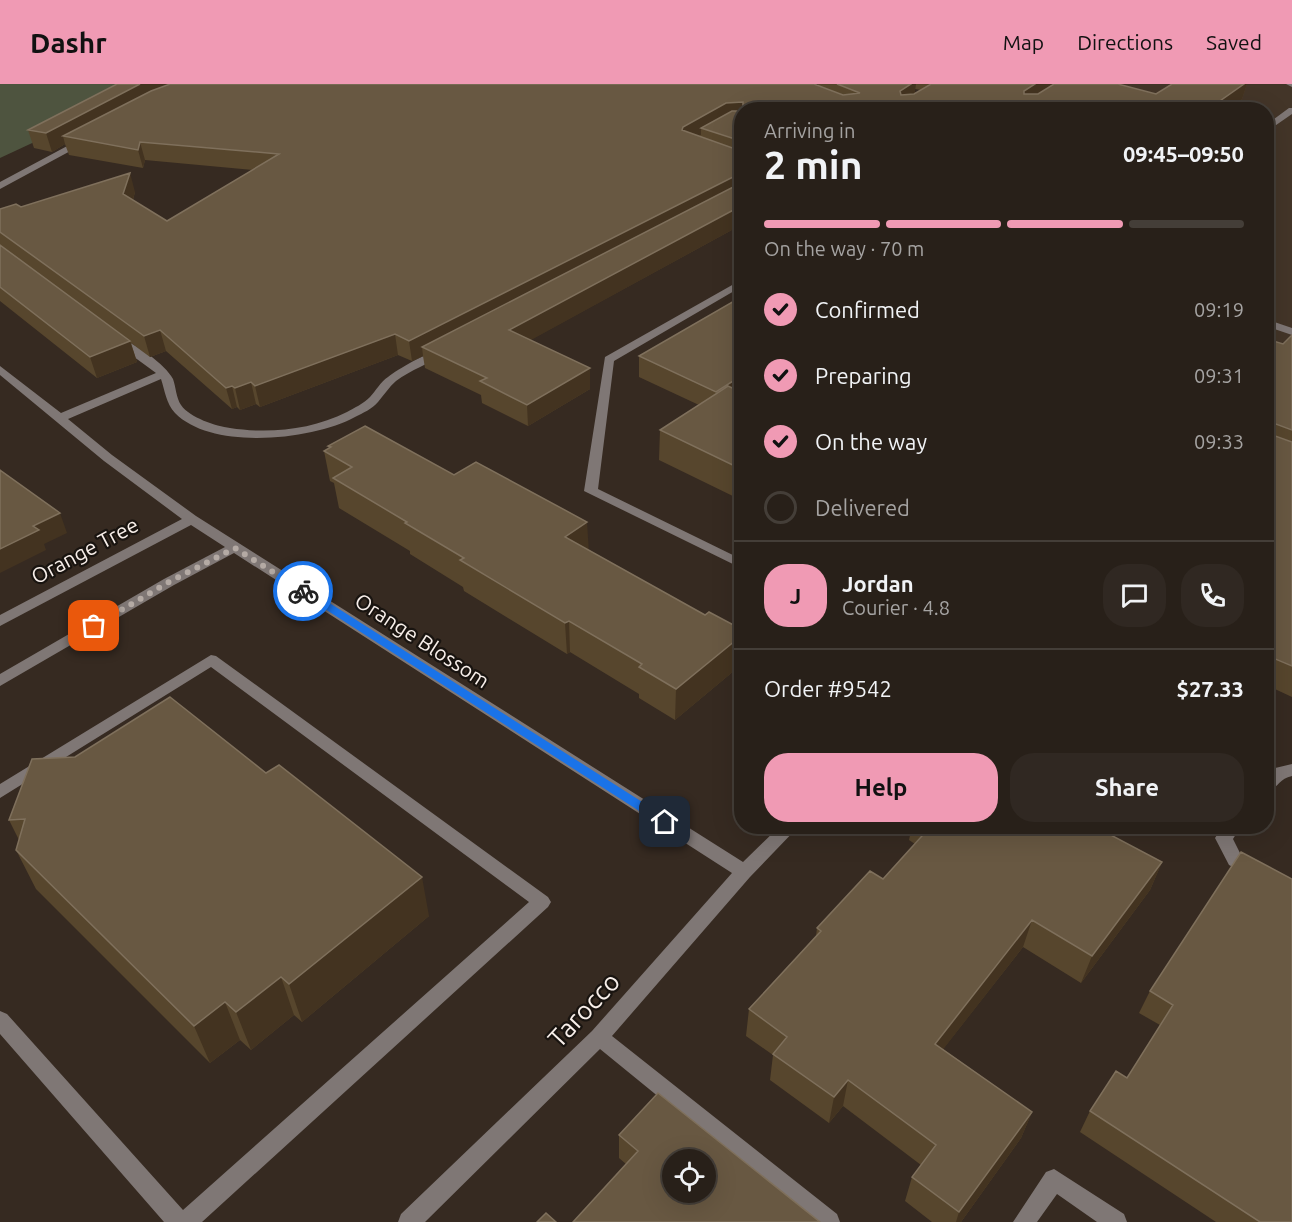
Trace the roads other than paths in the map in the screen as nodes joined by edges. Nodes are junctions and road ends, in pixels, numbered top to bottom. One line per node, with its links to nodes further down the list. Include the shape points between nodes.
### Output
1 (1292, 110): 2 (street)
2 (1274, 123)
3 (90, 137): 4 (street)
4 (0, 186)
5 (734, 287): 15 (street, via 609,359 591,491)
6 (1274, 325): 8 (street)
7 (106, 331): 11 (street)
8 (1292, 332)
9 (455, 345): 11 (street, via 392,379 370,404 344,418 287,434 224,432 204,425 178,410)
10 (0, 369): 12 (street, Orange Blossom)
11 (164, 374): 12 (street)
12 (60, 418): 13 (street, Orange Blossom)
13 (191, 519): 14 (street, Orange Blossom); 16 (street, Orange Tree)
14 (235, 548): 17 (street); 23 (street, Orange Blossom)
15 (734, 561)
16 (0, 621)
17 (0, 681)
18 (1292, 770): 19 (street)
19 (1274, 777)
20 (0, 792): 28 (street, via 211,660 542,902)
21 (783, 834): 23 (street, Tarocco)
22 (1227, 834): 24 (street, via 1224,838 1235,860)
23 (744, 872): 26 (street, Tarocco)
24 (1273, 880)
25 (0, 1020): 27 (street)
26 (599, 1037): 29 (street, Tarocco); 30 (street)
27 (179, 1222)
28 (186, 1222)
29 (409, 1222)
30 (829, 1222)
31 (1024, 1222): 32 (street, via 1054,1179)
32 (1116, 1222)

